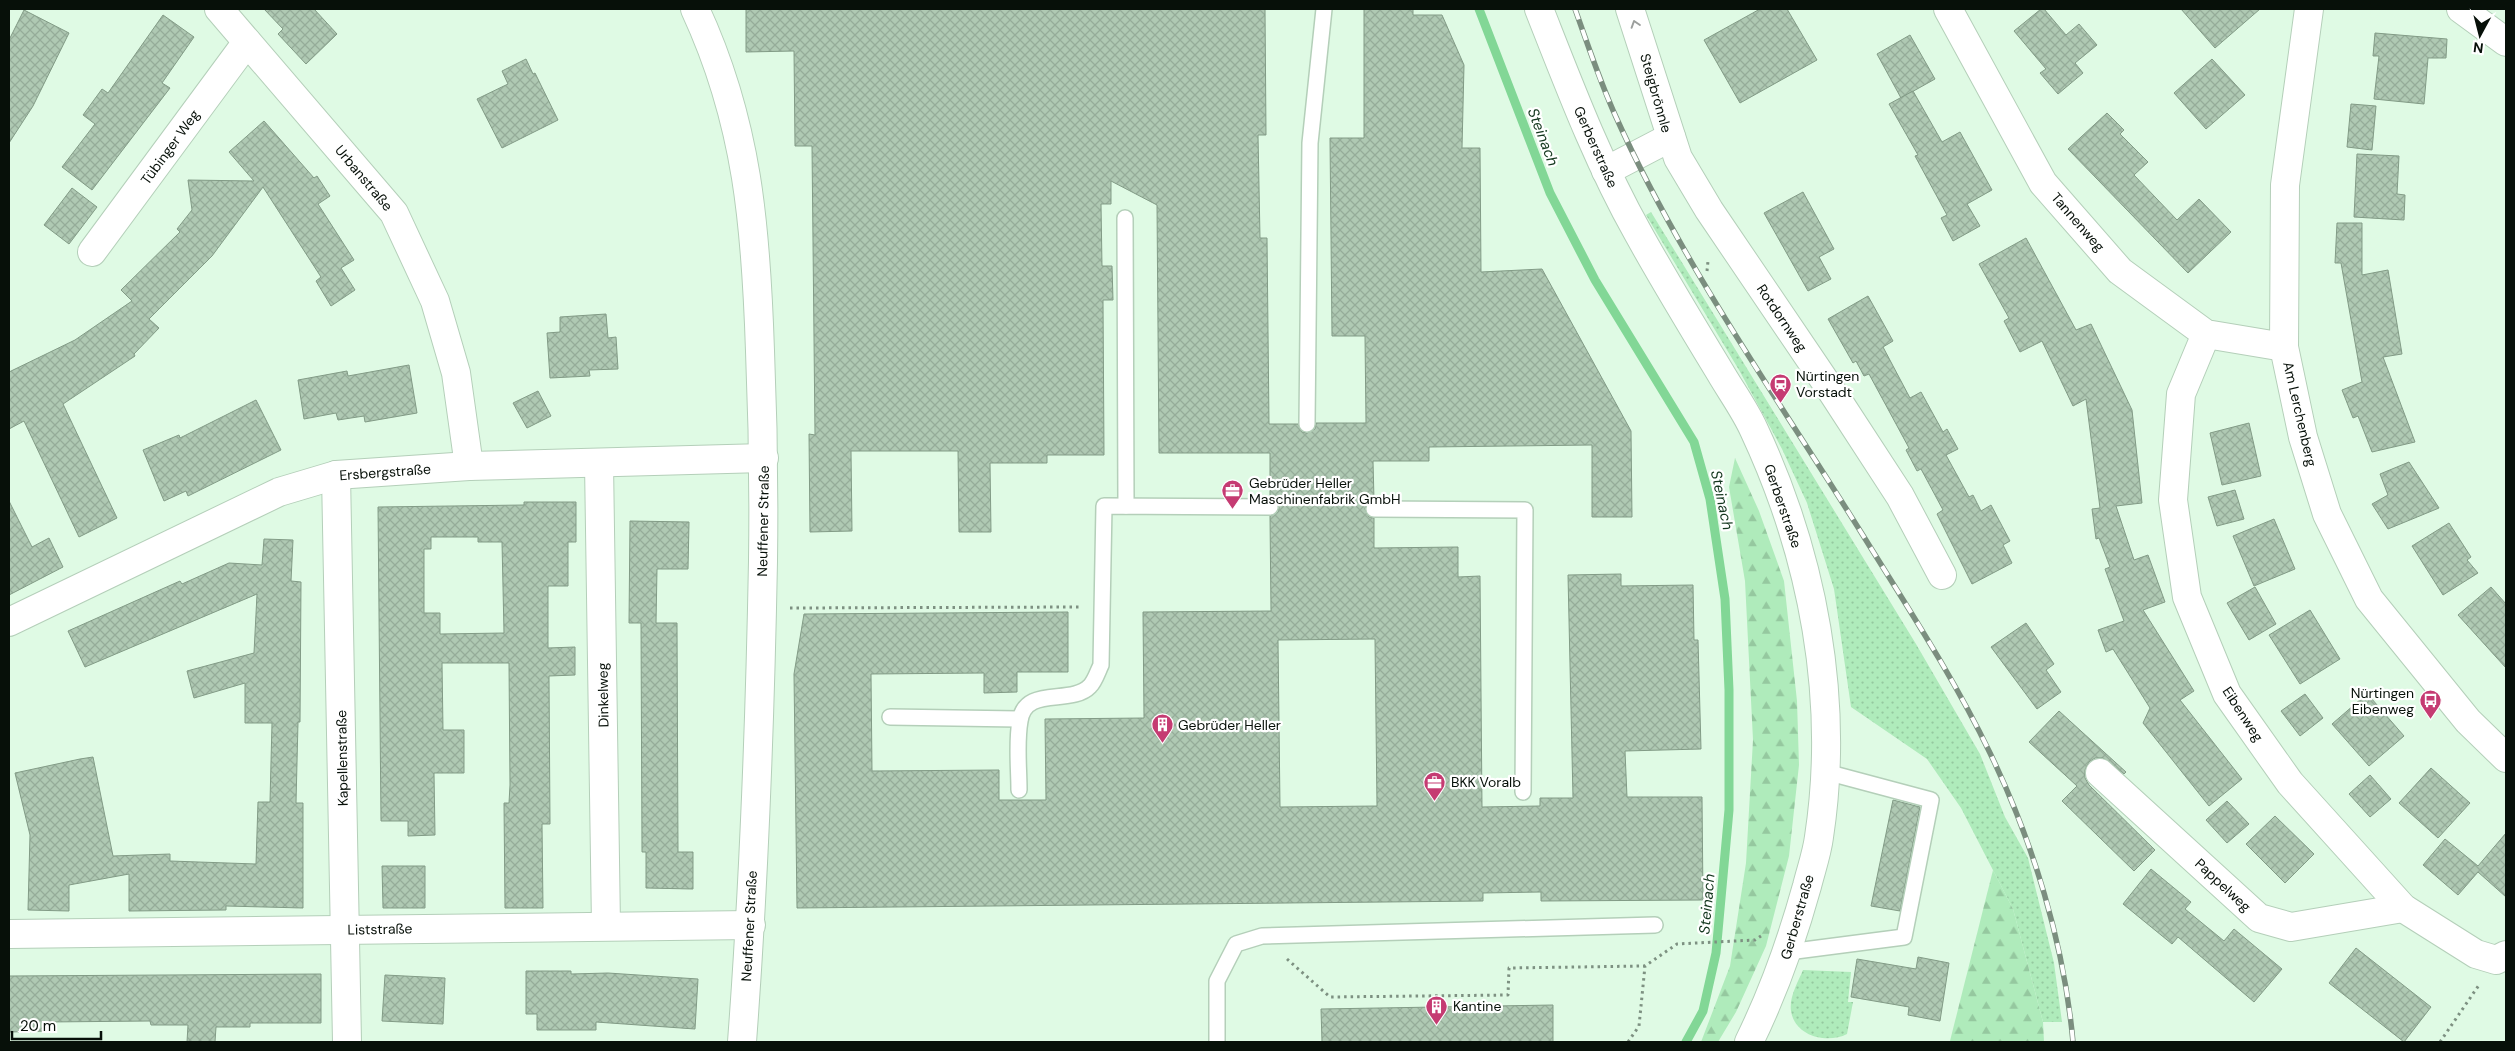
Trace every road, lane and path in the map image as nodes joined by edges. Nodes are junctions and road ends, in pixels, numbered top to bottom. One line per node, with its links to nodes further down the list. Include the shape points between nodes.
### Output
1 (219, 9): 9 (street, Urbanstraße)
2 (695, 9): 18 (street, Neuffener Straße, via 711,42 730,99 750,189 757,264)
3 (1324, 9): 17 (lane, via 1310,143)
4 (1539, 9): 12 (street, Gerberstraße)
5 (1630, 9): 11 (street, Steigbrönnle, one-way to 5)
6 (1948, 9): 15 (street, Tannenweg, via 2043,183 2120,271)
7 (2309, 9): 16 (street, Am Lerchenberg, via 2285,184)
8 (2461, 9): 10 (street)
9 (247, 42): 14 (street, Tübinger Weg); 20 (street, Urbanstraße, via 394,212 435,301 456,373)
10 (2506, 42)
11 (1671, 137): 12 (street, Steigbrönnle); 25 (street, Rotdornweg, via 1678,158 1709,210 1900,496)
12 (1606, 171): 32 (street, Gerberstraße, via 1637,233 1754,428 1778,489 1798,547 1817,627 1826,698)
13 (1124, 218): 22 (lane)
14 (92, 252)
15 (2206, 334): 16 (street, Tannenweg); 36 (street, Eibenweg, via 2181,394 2173,500 2187,597 2227,694 2290,782)
16 (2284, 347): 31 (street, Am Lerchenberg, via 2303,437 2327,514 2369,599 2443,692)
17 (1307, 424)
18 (764, 458): 19 (street, Ersbergstraße); 37 (street, Neuffener Straße)
19 (599, 463): 20 (street, Ersbergstraße); 39 (street, Dinkelweg)
20 (470, 466): 21 (street, Ersbergstraße)
21 (336, 474): 28 (street, Ersbergstraße, via 279,492); 40 (street, Kapellenstraße)
22 (1126, 506): 23 (lane); 26 (lane, via 1104,506)
23 (1270, 507)
24 (1374, 509): 35 (lane, via 1525,510)
25 (1942, 575)
26 (1102, 607): 27 (path); 30 (lane, via 1101,665 1090,686 1070,697 1041,697 1027,706)
27 (805, 609)
28 (9, 622)
29 (890, 718): 30 (lane)
30 (1020, 719): 34 (lane)
31 (2506, 758)
32 (1826, 772): 44 (street, Gerberstraße, via 1819,839); 44 (lane, via 1931,800 1904,937)
33 (2100, 773): 36 (street, Pappelweg, via 2259,918 2291,927)
34 (1019, 790)
35 (1523, 792)
36 (2404, 908): 45 (street, Eibenweg, via 2476,954)
37 (751, 925): 39 (street, Liststraße); 48 (street, Neuffener Straße)
38 (1655, 925): 42 (lane)
39 (606, 926): 40 (street, Liststraße)
40 (346, 930): 41 (street, Liststraße); 47 (street, Kapellenstraße)
41 (9, 934)
42 (1262, 936): 46 (path, via 1330,997 1508,996 1509,968); 49 (lane, via 1236,944 1218,981)
43 (1755, 940): 46 (path, via 1677,944)
44 (1788, 952): 51 (street, Gerberstraße)
45 (2501, 958): 52 (path)
46 (1645, 966): 50 (path, via 1639,1026)
47 (347, 1042)
48 (742, 1042)
49 (1216, 1042)
50 (1628, 1042)
51 (1749, 1042)
52 (2440, 1042)

